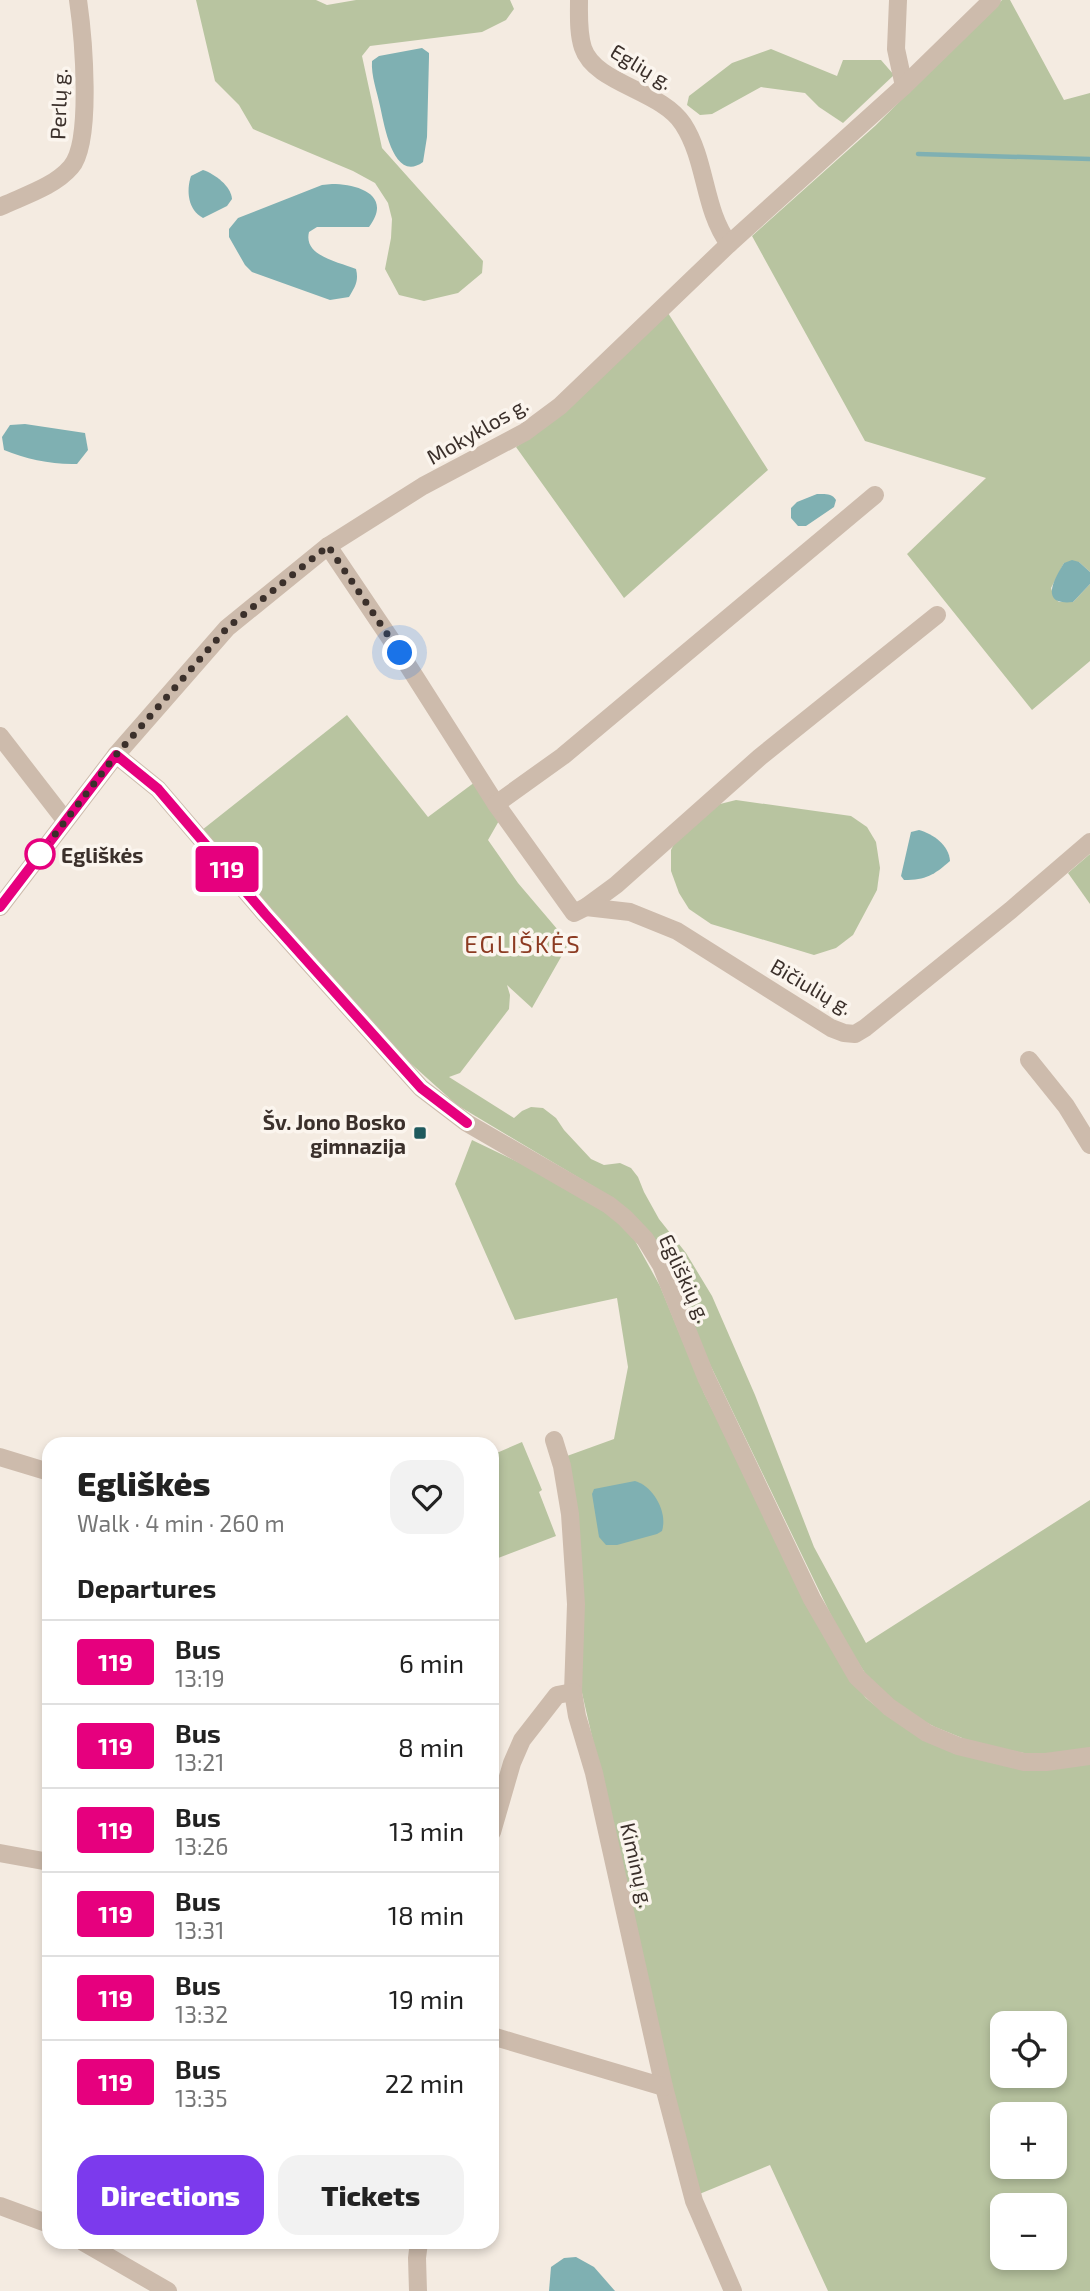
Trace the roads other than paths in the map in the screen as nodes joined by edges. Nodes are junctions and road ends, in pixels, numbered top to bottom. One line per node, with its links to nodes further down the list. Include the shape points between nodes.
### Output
1 (78, 0): 6 (street, Perlų g., via 84,117 78,156 61,176)
2 (579, 0): 7 (street, Eglių g., via 580,35 591,62 654,98 682,122 698,155 717,225)
3 (898, 0): 5 (street, via 895,49)
4 (992, 0): 5 (street, Mokyklos g.)
5 (904, 86): 7 (street, Mokyklos g.)
6 (0, 207)
7 (729, 244): 9 (street, Mokyklos g., via 560,406 525,432 423,486)
8 (875, 495): 13 (street, via 563,756)
9 (328, 546): 12 (street, Mokyklos g., via 227,628); 13 (street)
10 (937, 615): 17 (street, via 760,757 616,885)
11 (0, 736): 14 (street)
12 (116, 755): 14 (street, Mokyklos g.); 24 (street, Egliškių g., via 158,789 421,1088 467,1123 608,1205 645,1239 661,1265 706,1377 812,1599 858,1677 927,1733 958,1746 1024,1762)
13 (496, 804): 17 (street)
14 (65, 820): 16 (street, Mokyklos g.)
15 (1090, 842): 17 (street, Bičiulių g., via 855,1034 831,1028 677,931 630,912)
16 (0, 906)
17 (580, 910)
18 (1029, 1060): 19 (street, via 1066,1105)
19 (1090, 1145)
20 (554, 1440): 23 (street, Kiminų g., via 570,1514 576,1604)
21 (0, 1457): 22 (street)
22 (42, 1470)
23 (573, 1692): 25 (street, via 557,1695 522,1740); 29 (street, Kiminų g.)
24 (1090, 1756)
25 (499, 1808)
26 (0, 1853): 27 (street)
27 (42, 1861)
28 (499, 2038): 29 (street)
29 (664, 2087): 36 (street, Kiminų g., via 694,2201)
30 (0, 2206): 31 (street)
31 (42, 2221)
32 (95, 2249): 34 (street)
33 (418, 2249): 35 (street)
34 (168, 2291)
35 (418, 2291)
36 (733, 2291)

